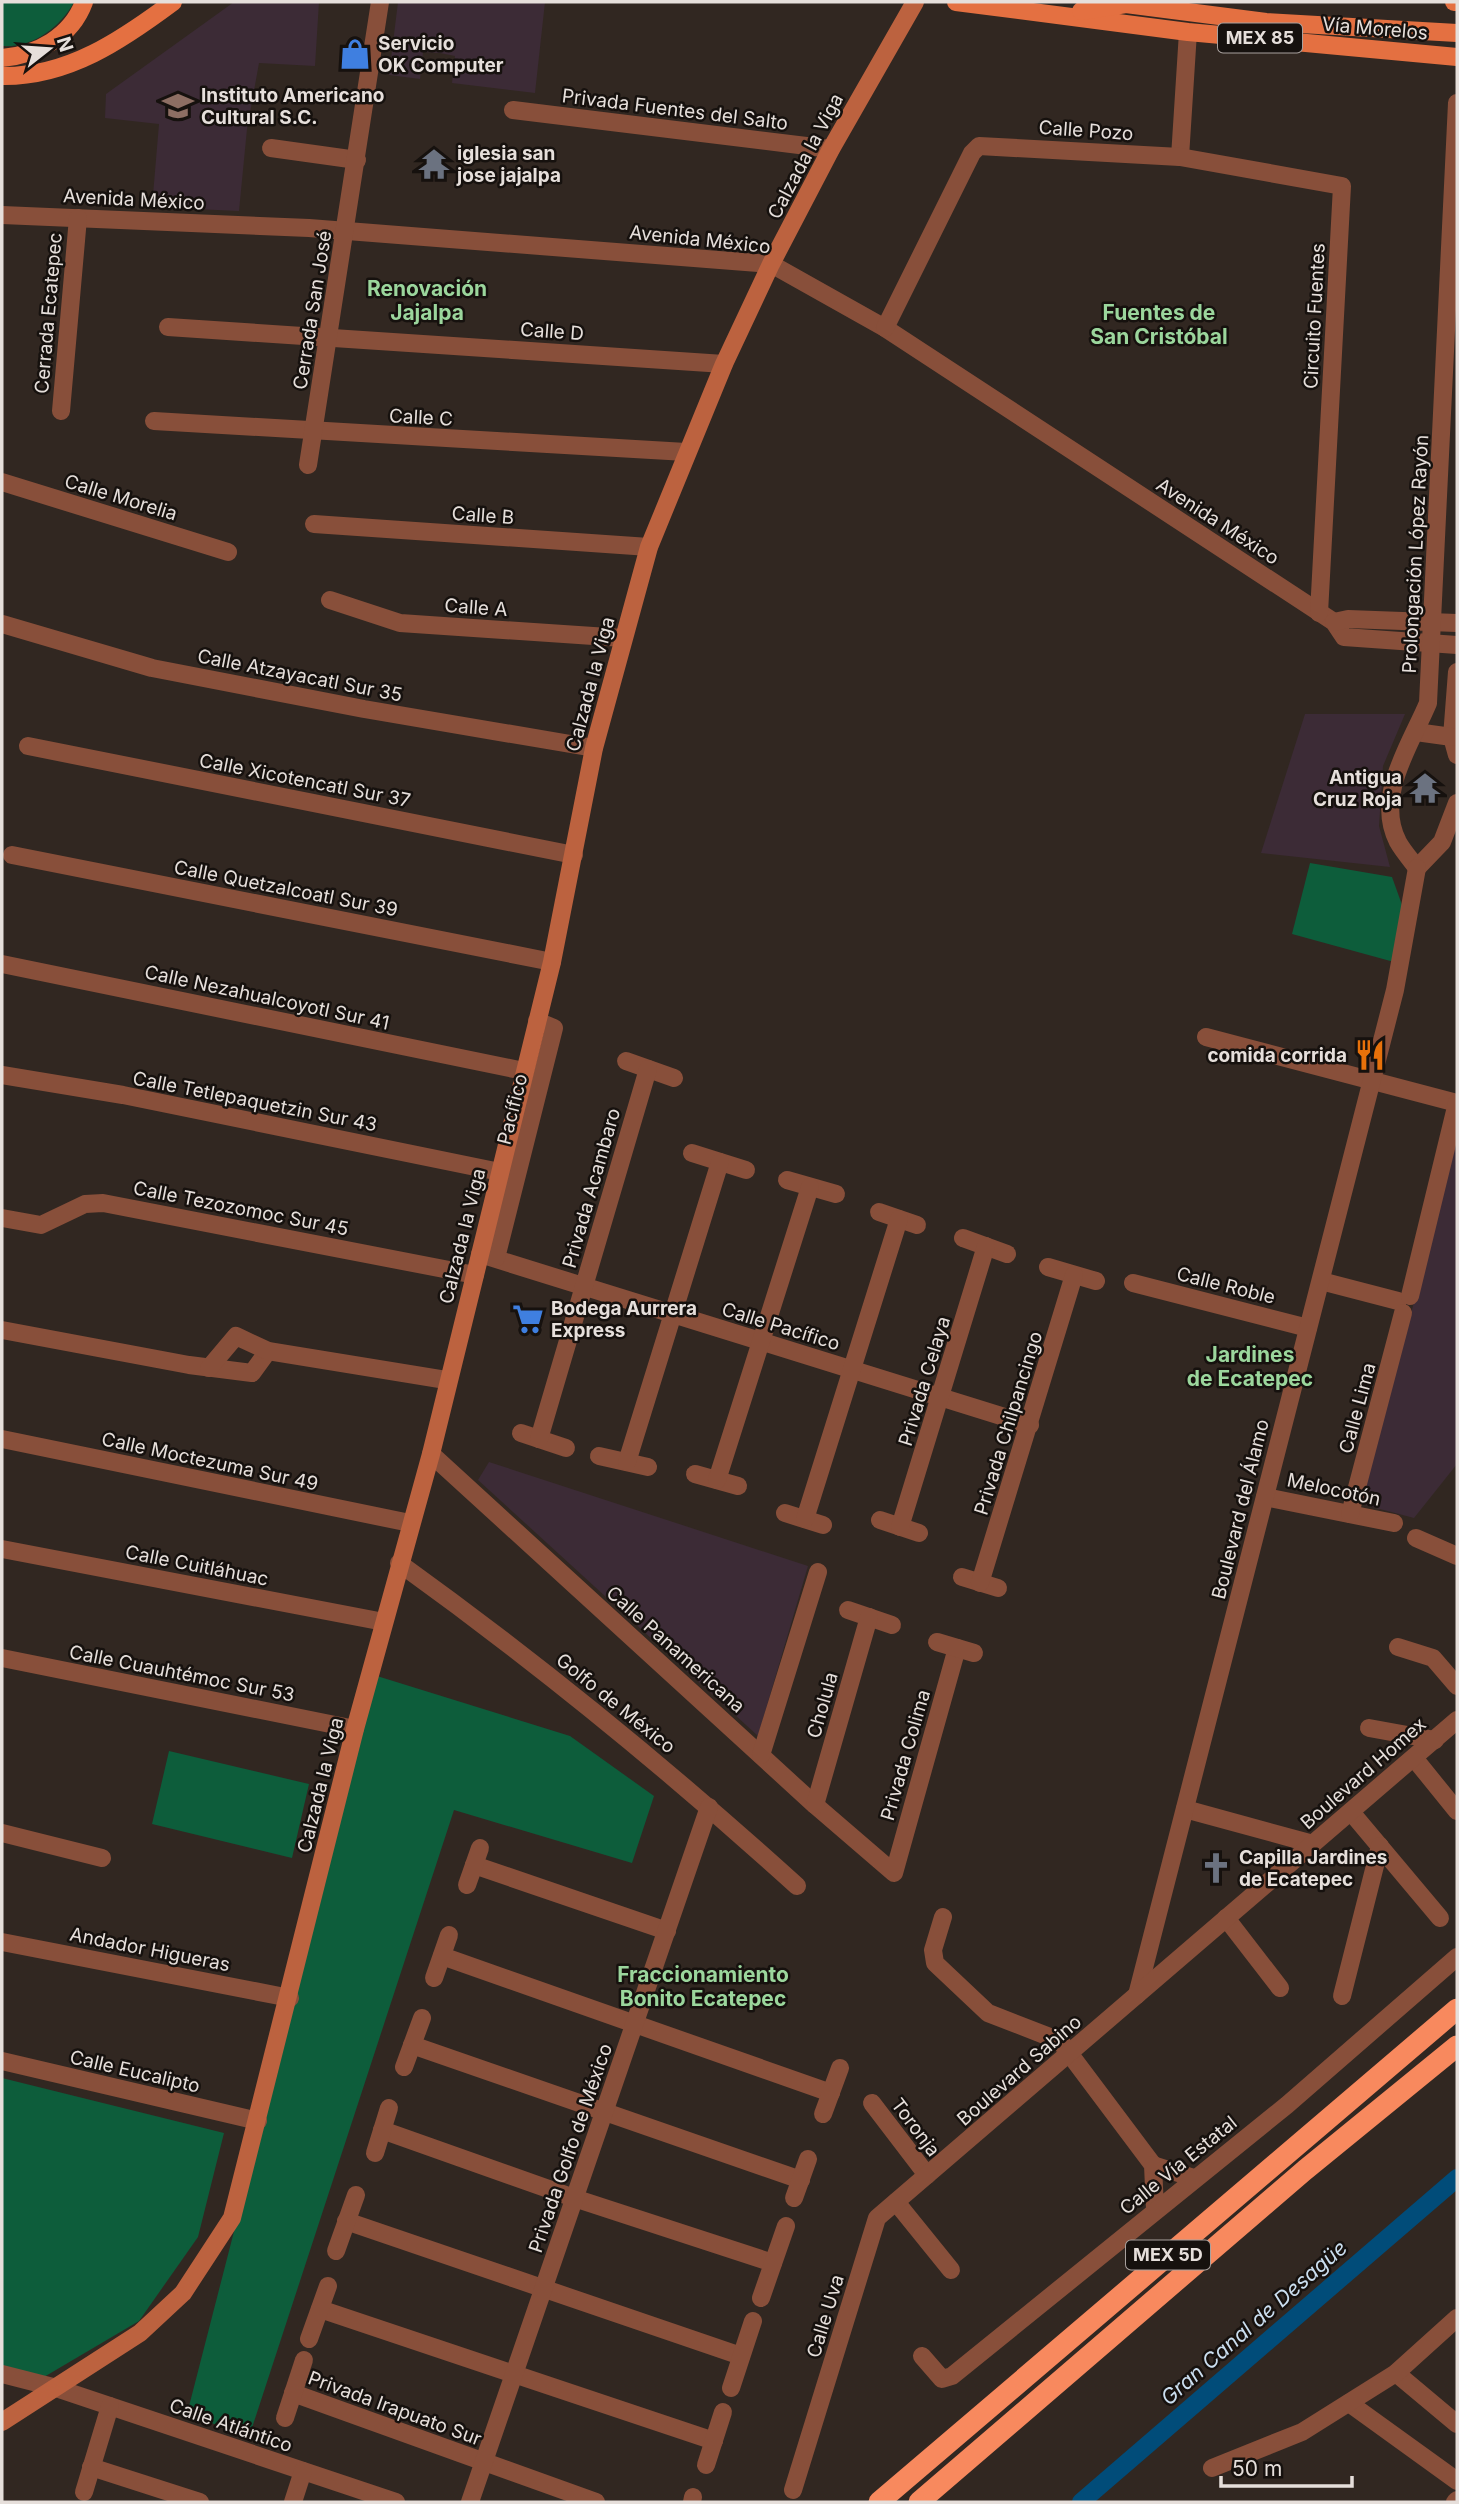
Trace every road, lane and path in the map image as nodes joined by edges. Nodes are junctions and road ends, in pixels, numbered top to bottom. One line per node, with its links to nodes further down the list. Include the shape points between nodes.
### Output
1 (84, 2): 10 (main road, via 69,27 50,43)
2 (173, 2): 11 (main road, via 128,37 90,56 31,74)
3 (380, 2): 17 (street, Cerrada San José)
4 (915, 2): 15 (main road, Calzada la Viga)
5 (956, 2): 6 (main road, Vía Morelos / MEX 85)
6 (1071, 13): 7 (main road, Vía Morelos / MEX 85); 8 (main road, via 1126,4 1266,22)
7 (1188, 32): 9 (main road, Vía Morelos / MEX 85); 16 (street)
8 (1457, 33)
9 (1457, 57)
10 (2, 58)
11 (2, 76)
12 (1457, 103): 26 (street, Prolongación López Rayón, via 1450,193)
13 (513, 110): 15 (street, Privada Fuentes del Salto)
14 (271, 148): 17 (street)
15 (831, 149): 21 (main road, Calzada la Viga)
16 (1180, 157): 23 (street, Calle Pozo, via 979,146); 37 (street, Circuito Fuentes, via 1342,186)
17 (357, 160): 20 (street, Cerrada San José)
18 (2, 215): 19 (street, Avenida México)
19 (78, 218): 20 (street, Avenida México); 27 (street, Cerrada Ecatepec)
20 (346, 231): 21 (street, Avenida México); 24 (street, Cerrada San José)
21 (771, 264): 23 (street, Avenida México); 25 (main road, Calzada la Viga)
22 (168, 327): 24 (street, Calle D)
23 (885, 328): 37 (street, Avenida México)
24 (328, 337): 25 (street, Calle D); 29 (street, Cerrada San José)
25 (724, 364): 30 (main road, Calzada la Viga)
26 (1451, 377): 38 (street, Prolongación López Rayón)
27 (61, 411)
28 (154, 421): 29 (street, Calle C)
29 (313, 432): 30 (street, Calle C); 31 (street, Cerrada San José)
30 (686, 452): 34 (main road, Calzada la Viga)
31 (308, 466)
32 (2, 482): 35 (street, Calle Morelia)
33 (314, 524): 34 (street, Calle B)
34 (649, 547): 41 (main road, Calzada la Viga)
35 (228, 552)
36 (330, 600): 41 (street, Calle A, via 400,623)
37 (1327, 618): 38 (street); 42 (street, Avenida México, via 1344,637)
38 (1433, 621): 39 (street); 42 (street, Prolongación López Rayón)
39 (1457, 623)
40 (2, 624): 48 (street, Calle Atzayacatl Sur 35, via 152,668)
41 (623, 638): 48 (main road, Calzada la Viga)
42 (1432, 644): 43 (street, Avenida México); 45 (street, Prolongación López Rayón, via 1427,703)
43 (1457, 645)
44 (1457, 672): 46 (street)
45 (1416, 732): 46 (street); 53 (street, Prolongación López Rayón, via 1392,785 1391,805 1397,840)
46 (1452, 737): 49 (street)
47 (28, 746): 52 (street, Calle Xicotencatl Sur 37)
48 (594, 748): 52 (main road, Calzada la Viga)
49 (1457, 755)
50 (1457, 803): 53 (street, via 1442,842)
51 (12, 855): 54 (street, Calle Quetzalcoatl Sur 39)
52 (574, 855): 54 (main road, Calzada la Viga)
53 (1417, 868): 63 (street, Boulevard del Álamo, via 1400,967)
54 (552, 962): 56 (main road, Calzada la Viga)
55 (2, 964): 60 (street, Calle Nezahualcoyotl Sur 41)
56 (537, 1021): 60 (main road, Calzada la Viga); 79 (street, Pacífico, via 554,1028)
57 (1206, 1037): 63 (street)
58 (626, 1061): 59 (street)
59 (649, 1069): 62 (street); 86 (street, Privada Acambaro)
60 (524, 1071): 68 (main road, Calzada la Viga)
61 (2, 1075): 68 (street, Calle Tetlepaquetzin Sur 43, via 123,1095)
62 (674, 1078)
63 (1372, 1080): 64 (street); 84 (street, Boulevard del Álamo)
64 (1457, 1103): 87 (street, Calle Lima)
65 (692, 1153): 66 (street)
66 (720, 1162): 67 (street); 88 (street)
67 (746, 1170)
68 (500, 1172): 79 (main road, Calzada la Viga)
69 (787, 1180): 70 (street)
70 (810, 1187): 71 (street); 91 (street)
71 (836, 1194)
72 (879, 1212): 74 (street)
73 (2, 1219): 81 (street, Calle Tezozomoc Sur 45, via 41,1225 85,1204 103,1203)
74 (899, 1219): 75 (street); 94 (street)
75 (917, 1224)
76 (963, 1238): 77 (street)
77 (986, 1246): 78 (street); 96 (street, Privada Celaya)
78 (1007, 1254)
79 (488, 1256): 81 (main road, Calzada la Viga); 86 (street, Calle Pacífico)
80 (1048, 1267): 82 (street)
81 (475, 1275): 95 (main road, Calzada la Viga)
82 (1074, 1275): 83 (street); 97 (street, Privada Chilpancingo)
83 (1096, 1281)
84 (1321, 1281): 87 (street); 89 (street, Boulevard del Álamo)
85 (1133, 1283): 89 (street, Calle Roble)
86 (584, 1286): 88 (street, Calle Pacífico); 100 (street, Privada Acambaro)
87 (1404, 1303): 111 (street, Calle Lima)
88 (673, 1313): 91 (street, Calle Pacífico); 104 (street)
89 (1308, 1328): 109 (street, Boulevard del Álamo)
90 (2, 1330): 93 (street)
91 (763, 1342): 94 (street, Calle Pacífico); 107 (street)
92 (268, 1351): 93 (street, via 251,1373); 93 (street, via 236,1336); 95 (street)
93 (209, 1368)
94 (851, 1370): 96 (street, Calle Pacífico); 112 (street)
95 (446, 1380): 102 (main road, Calzada la Viga)
96 (942, 1397): 97 (street, Calle Pacífico); 117 (street, Privada Celaya)
97 (1030, 1425): 124 (street, Privada Chilpancingo, via 971,1580)
98 (521, 1433): 100 (street)
99 (2, 1439): 114 (street, Calle Moctezuma Sur 49)
100 (539, 1439): 101 (street)
101 (566, 1448)
102 (431, 1454): 114 (main road, Calzada la Viga); 137 (street, Calle Panamericana)
103 (599, 1456): 104 (street)
104 (627, 1462): 105 (street)
105 (648, 1467)
106 (695, 1474): 107 (street)
107 (717, 1480): 108 (street)
108 (738, 1486)
109 (1265, 1497): 111 (street, Melocotón); 141 (street, Boulevard del Álamo)
110 (785, 1513): 112 (street)
111 (1350, 1514): 115 (street, Melocotón)
112 (805, 1519): 116 (street)
113 (880, 1520): 117 (street)
114 (410, 1523): 122 (main road, Calzada la Viga)
115 (1394, 1523)
116 (823, 1525)
117 (900, 1527): 118 (street)
118 (919, 1533)
119 (1416, 1538): 121 (street)
120 (2, 1549): 127 (street, Calle Cuitláhuac)
121 (1457, 1556)
122 (400, 1563): 127 (main road, Calzada la Viga); 140 (street, Golfo de México, via 507,1640)
123 (818, 1572): 137 (street)
124 (998, 1588)
125 (848, 1610): 126 (street)
126 (869, 1617): 128 (street); 139 (street, Cholula)
127 (384, 1622): 135 (main road, Calzada la Viga)
128 (892, 1625)
129 (937, 1642): 148 (street, Privada Colima, via 966,1651)
130 (1398, 1647): 132 (street, via 1433,1658)
131 (2, 1658): 135 (street, Calle Cuauhtémoc Sur 53)
132 (1457, 1686)
133 (1457, 1720): 136 (street, Boulevard Homex)
134 (1369, 1728): 136 (street)
135 (355, 1729): 163 (main road, Calzada la Viga)
136 (1435, 1740): 138 (street, Boulevard Homex)
137 (761, 1755): 139 (street, Calle Panamericana)
138 (1414, 1758): 142 (street); 143 (street, Boulevard Homex)
139 (815, 1805): 148 (street, Calle Panamericana)
140 (709, 1807): 150 (street, Golfo de México); 154 (street, Privada Golfo de México)
141 (1185, 1809): 145 (street); 161 (street, Boulevard del Álamo)
142 (1457, 1811)
143 (1351, 1812): 145 (street, Boulevard Homex); 146 (street)
144 (2, 1833): 147 (street)
145 (1313, 1844): 152 (street, Boulevard Homex)
146 (1380, 1846): 153 (street); 162 (street)
147 (102, 1858)
148 (894, 1873)
149 (467, 1885): 154 (street, via 477,1856)
150 (797, 1886)
151 (943, 1917): 169 (street, via 933,1950 935,1963 988,2013 1060,2041)
152 (1226, 1918): 160 (street); 161 (street, Boulevard Homex)
153 (1440, 1919)
154 (667, 1931): 166 (street, Privada Golfo de México)
155 (449, 1935): 157 (street)
156 (2, 1942): 163 (street, Andador Higueras)
157 (442, 1956): 159 (street); 166 (street)
158 (1457, 1956): 184 (street, Calle Vía Estatal, via 1287,2105)
159 (434, 1978)
160 (1280, 1988)
161 (1137, 1995): 169 (street, Boulevard Sabino)
162 (1342, 1996)
163 (290, 1998): 178 (main road, Calzada la Viga)
164 (1457, 2009): 232 (highway, MEX 5D)
165 (422, 2018): 167 (street)
166 (635, 2022): 173 (street); 176 (street, Privada Golfo de México)
167 (412, 2045): 171 (street); 176 (street)
168 (1457, 2046): 233 (highway, MEX 5D)
169 (1070, 2054): 182 (street); 183 (street, Boulevard Sabino)
170 (2, 2061): 178 (street, Calle Eucalipto)
171 (404, 2067)
172 (840, 2068): 173 (street)
173 (831, 2093): 177 (street)
174 (872, 2103): 183 (street, Toronja)
175 (389, 2108): 179 (street)
176 (605, 2110): 185 (street); 187 (street, Privada Golfo de México)
177 (823, 2114)
178 (258, 2121): 209 (main road, Calzada la Viga, via 232,2218 183,2293 140,2333)
179 (382, 2130): 180 (street); 187 (street)
180 (375, 2153)
181 (808, 2159): 185 (street)
182 (1153, 2165): 184 (street); 190 (street)
183 (927, 2175): 189 (street, Calle Uva)
184 (1194, 2178): 190 (street, Calle Vía Estatal)
185 (801, 2180): 188 (street)
186 (356, 2194): 191 (street)
187 (574, 2198): 194 (street); 197 (street, Privada Golfo de México)
188 (794, 2198)
189 (896, 2202): 195 (street); 225 (street, Calle Uva, via 877,2218)
190 (1155, 2209): 204 (street, Calle Vía Estatal, via 952,2376 942,2379 936,2375)
191 (346, 2221): 193 (street); 197 (street)
192 (786, 2226): 194 (street)
193 (336, 2251)
194 (773, 2263): 198 (street)
195 (951, 2270)
196 (328, 2286): 199 (street)
197 (543, 2290): 203 (street); 208 (street, Privada Golfo de México)
198 (761, 2298)
199 (320, 2309): 202 (street); 208 (street)
200 (1457, 2318): 206 (street)
201 (752, 2321): 203 (street)
202 (309, 2339)
203 (741, 2356): 210 (street)
204 (922, 2356)
205 (304, 2360): 211 (street, Privada Irapuato Sur)
206 (1396, 2373): 212 (street); 217 (street)
207 (2, 2374): 209 (street, Calle Atlántico)
208 (513, 2376): 218 (street); 219 (street, Privada Golfo de México)
209 (53, 2387): 213 (street, Calle Atlántico); 216 (main road, Calzada la Viga)
210 (731, 2388)
211 (293, 2393): 215 (street, Privada Irapuato Sur); 219 (street, Privada Irapuato Sur)
212 (1349, 2403): 222 (street, via 1302,2432); 224 (street)
213 (110, 2406): 221 (street); 223 (street, Calle Atlántico)
214 (723, 2412): 218 (street)
215 (285, 2418)
216 (2, 2422)
217 (1457, 2424)
218 (714, 2441): 220 (street)
219 (484, 2463): 230 (street, Privada Golfo de México); 231 (street, Privada Irapuato Sur)
220 (706, 2465)
221 (92, 2467): 226 (street); 227 (street)
222 (1212, 2468)
223 (303, 2471): 228 (street); 229 (street, Calle Atlántico)
224 (1457, 2481)
225 (793, 2490)
226 (84, 2492)
227 (200, 2502)
228 (293, 2502)
229 (396, 2502)
230 (470, 2502)
231 (596, 2502)
232 (879, 2502)
233 (919, 2502)

